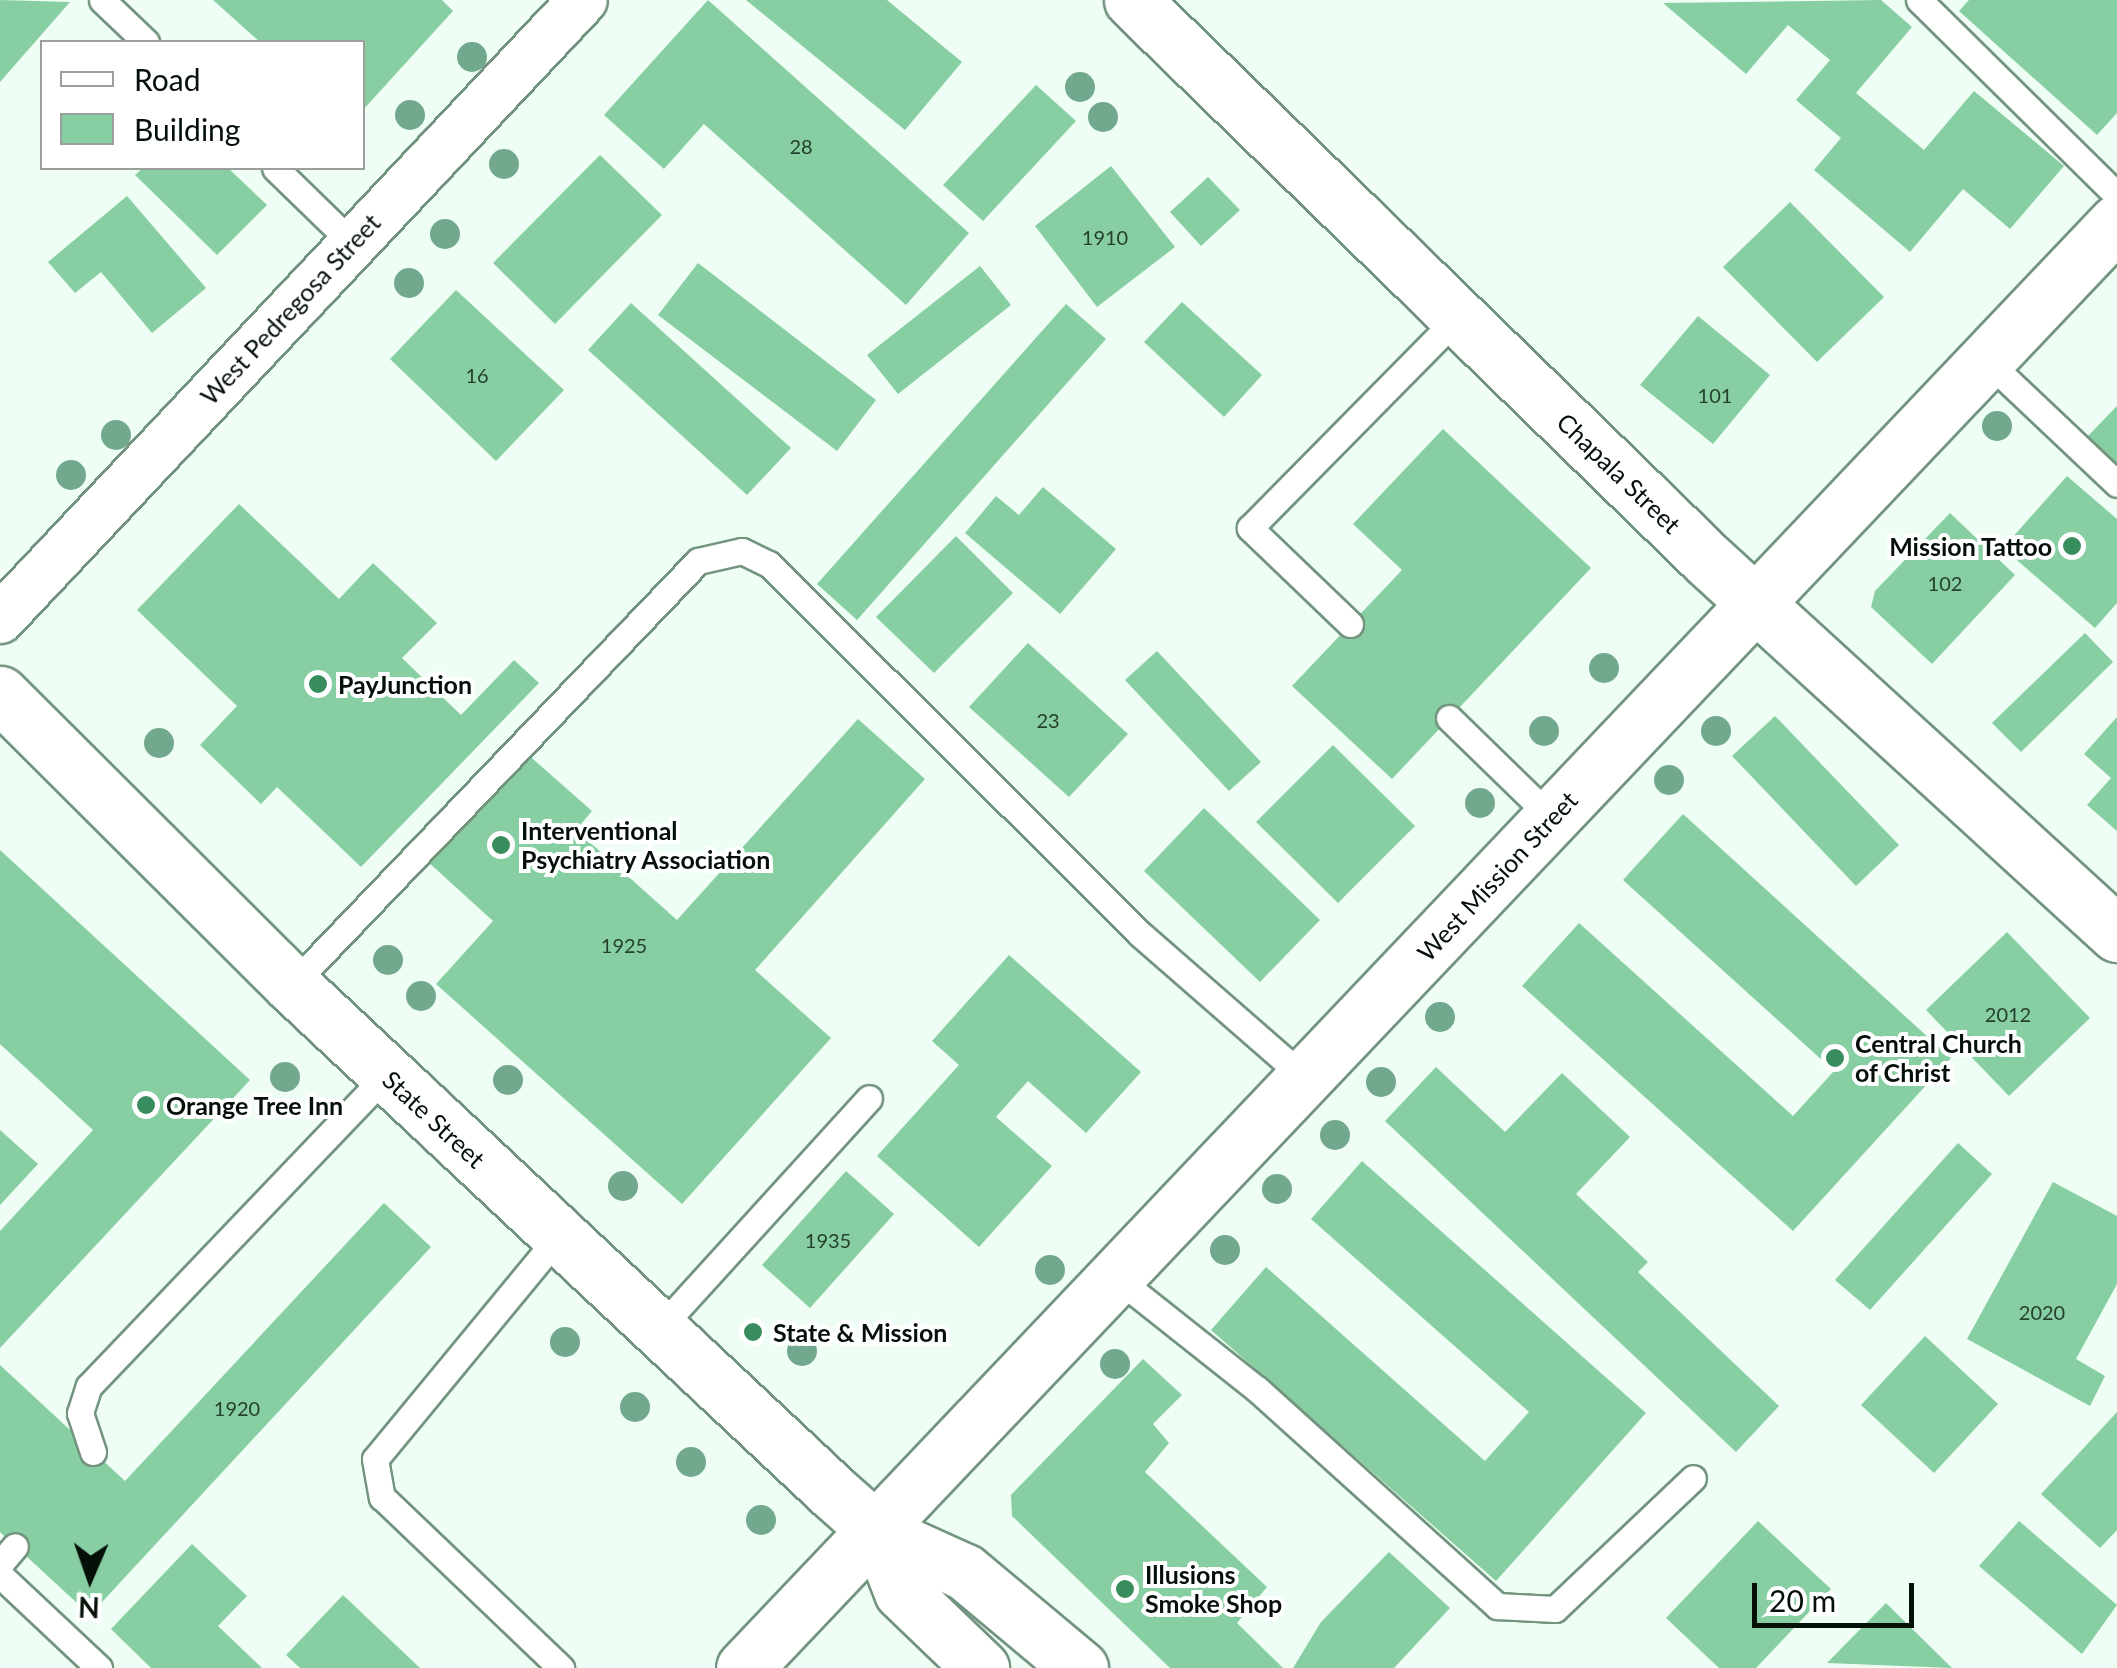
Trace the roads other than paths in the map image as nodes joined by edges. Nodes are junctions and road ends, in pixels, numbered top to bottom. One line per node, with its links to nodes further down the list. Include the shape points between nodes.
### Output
1 (102, 0): 5 (lane)
2 (583, 0): 9 (street, West Pedregosa Street)
3 (1132, 0): 10 (main road, Chapala Street)
4 (1918, 0): 7 (lane)
5 (144, 40)
6 (277, 170): 9 (lane)
7 (2117, 195)
8 (2117, 222): 11 (main road, West Mission Street)
9 (351, 242): 14 (street, West Pedregosa Street)
10 (1458, 317): 13 (main road, Chapala Street); 15 (lane, via 1250,528)
11 (1985, 359): 12 (lane); 13 (main road, West Mission Street)
12 (2117, 484)
13 (1756, 602): 18 (main road, West Mission Street); 19 (main road, Chapala Street)
14 (0, 620)
15 (1350, 624)
16 (0, 694): 20 (main road, State Street)
17 (1449, 718): 18 (lane)
18 (1552, 818): 22 (main road, West Mission Street)
19 (2117, 934)
20 (292, 985): 21 (main road, State Street); 22 (lane, via 698,561 742,551 784,578 1198,984)
21 (386, 1074): 24 (main road, State Street); 27 (lane, via 89,1386 80,1414)
22 (1306, 1080): 25 (main road, West Mission Street)
23 (869, 1098): 26 (lane)
24 (559, 1236): 26 (main road, State Street); 32 (lane, via 375,1459 382,1497)
25 (1118, 1279): 28 (lane, via 1257,1389 1497,1606 1555,1610); 29 (main road, West Mission Street)
26 (659, 1329): 29 (main road, State Street)
27 (93, 1452)
28 (1693, 1478)
29 (879, 1533): 33 (main road, West Mission Street); 34 (main road, State Street, via 902,1592); 35 (main road, State Street, via 939,1554)
30 (0, 1576): 31 (lane)
31 (99, 1668)
32 (561, 1668)
33 (744, 1668)
34 (981, 1668)
35 (1080, 1668)

